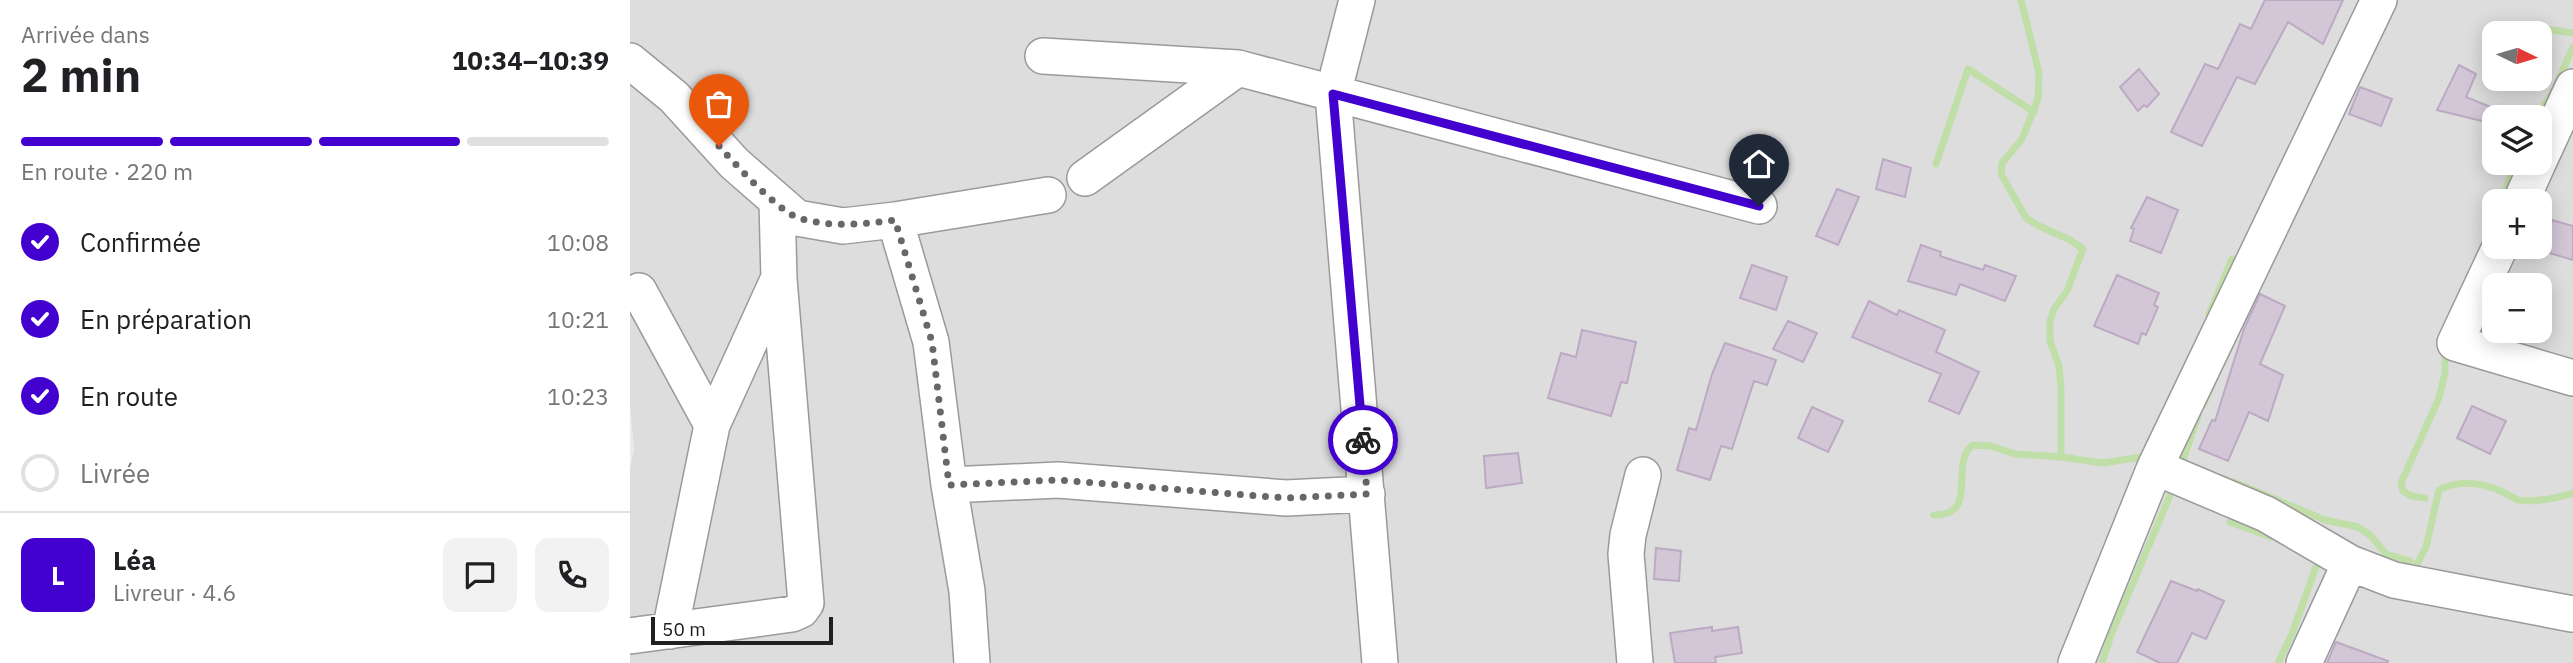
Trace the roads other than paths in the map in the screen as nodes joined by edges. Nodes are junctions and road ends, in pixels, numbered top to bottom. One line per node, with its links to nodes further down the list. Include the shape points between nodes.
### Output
1 (1357, 0): 7 (street)
2 (2379, 0): 19 (street)
3 (1043, 56): 5 (street)
4 (630, 61): 11 (street, via 674,97)
5 (1238, 68): 7 (street); 9 (street)
6 (2573, 88): 8 (street)
7 (1333, 94): 12 (street); 22 (street)
8 (2552, 134)
9 (1086, 178)
10 (1048, 195): 13 (street)
11 (777, 202): 13 (street, via 797,218 843,226); 15 (street)
12 (1759, 206)
13 (895, 220): 21 (street, via 932,342)
14 (2494, 259): 17 (street, via 2455,343)
15 (779, 279): 18 (street); 25 (street, via 806,603 792,614)
16 (639, 291): 18 (street)
17 (2573, 378)
18 (712, 425): 25 (street)
19 (2155, 467): 23 (street, via 2266,514); 30 (street)
20 (1643, 475): 29 (street, via 1626,554)
21 (949, 485): 22 (street, via 1058,480 1286,498); 27 (street, via 967,592)
22 (1367, 494): 28 (street)
23 (2350, 562): 24 (street, via 2394,580); 31 (street)
24 (2572, 614)
25 (670, 631): 26 (street)
26 (630, 636)
27 (972, 663)
28 (1380, 663)
29 (1635, 663)
30 (2077, 663)
31 (2304, 663)

